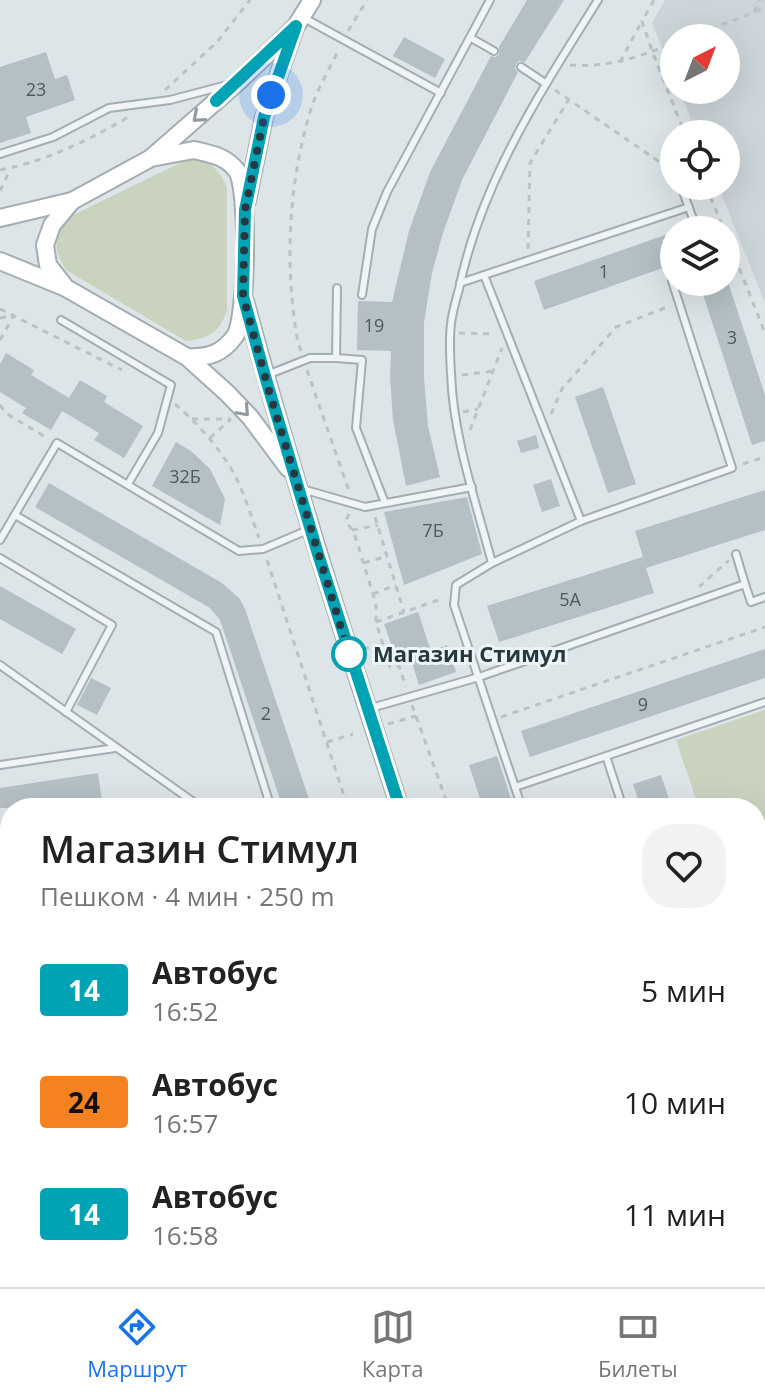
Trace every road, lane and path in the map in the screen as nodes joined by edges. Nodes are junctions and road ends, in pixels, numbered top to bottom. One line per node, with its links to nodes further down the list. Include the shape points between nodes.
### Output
1 (312, 0): 10 (street)
2 (367, 0): 13 (path)
3 (490, 0): 12 (lane)
4 (598, 0): 18 (lane)
5 (654, 0): 9 (path)
6 (760, 0): 8 (path)
7 (765, 8): 8 (path)
8 (754, 12): 11 (path)
9 (642, 21): 16 (path); 17 (path)
10 (299, 22): 13 (lane); 20 (street); 33 (street, via 264,117)
11 (724, 24)
12 (471, 38): 15 (lane); 22 (lane)
13 (344, 40): 22 (lane); 57 (path, via 312,106 291,210 290,277)
14 (660, 48): 16 (path)
15 (494, 51)
16 (652, 51): 17 (path); 24 (path)
17 (620, 62): 18 (path, via 591,67)
18 (559, 63): 21 (lane)
19 (521, 67): 21 (lane)
20 (238, 82): 25 (lane, via 170,100 109,108 53,137); 26 (street, one-way to 26)
21 (545, 83): 23 (path); 40 (lane, via 489,191)
22 (441, 93): 43 (lane, via 372,229)
23 (569, 99): 27 (path); 36 (path, via 530,163)
24 (679, 120)
25 (0, 154)
26 (151, 158): 31 (street); 33 (street, via 194,150 221,156 238,173)
27 (660, 162)
28 (11, 167): 29 (path)
29 (0, 191)
30 (686, 200): 32 (lane)
31 (72, 201): 35 (street); 41 (street, via 52,225 45,245 48,265)
32 (689, 207): 34 (lane); 36 (lane)
33 (245, 210): 44 (street)
34 (692, 216)
35 (0, 218)
36 (527, 260): 39 (lane)
37 (0, 261): 41 (street)
38 (740, 270): 52 (path)
39 (484, 275): 40 (lane); 53 (lane)
40 (460, 283): 51 (lane)
41 (66, 288): 55 (street)
42 (337, 288): 56 (lane)
43 (362, 295)
44 (243, 296): 55 (street, via 237,334 221,352); 60 (street)
45 (677, 296): 46 (lane)
46 (679, 302): 65 (path, via 616,327 562,389); 70 (lane)
47 (0, 309): 48 (path)
48 (14, 315): 49 (path); 54 (path); 59 (path)
49 (0, 318)
50 (61, 320): 62 (lane, via 171,385)
51 (451, 333): 53 (path); 61 (lane)
52 (765, 333)
53 (507, 334): 58 (path); 65 (lane)
54 (0, 340)
55 (187, 357): 71 (street, one-way to 71, via 250,417)
56 (336, 358): 57 (lane); 75 (lane, via 362,360 356,428)
57 (304, 360): 60 (lane); 74 (path)
58 (493, 371): 61 (path); 68 (path)
59 (125, 372)
60 (265, 376): 71 (street)
61 (451, 376): 68 (lane)
62 (167, 398): 64 (path); 72 (lane, via 158,433)
63 (0, 405): 67 (path)
64 (192, 419): 66 (path); 66 (path, via 231,419)
65 (545, 429): 78 (lane)
66 (209, 439): 83 (path, via 233,473)
67 (57, 443): 72 (lane); 77 (lane)
68 (462, 451): 73 (lane)
69 (765, 457): 70 (path)
70 (732, 468): 78 (lane)
71 (297, 483): 74 (lane); 80 (street)
72 (128, 484): 83 (lane, via 239,551)
73 (472, 487): 75 (lane); 88 (lane)
74 (352, 503): 76 (lane); 81 (path, via 346,520)
75 (385, 503): 76 (lane)
76 (372, 505): 79 (path)
77 (15, 515): 82 (lane); 114 (lane, via 216,632)
78 (581, 521): 88 (lane)
79 (378, 525): 81 (path); 85 (path)
80 (311, 529): 83 (lane); 102 (street)
81 (352, 530): 87 (path)
82 (0, 540)
83 (263, 549): 108 (path)
84 (736, 554): 89 (lane); 91 (path)
85 (387, 556): 87 (path); 90 (path)
86 (0, 558): 103 (lane, via 112,625)
87 (364, 563): 92 (path)
88 (492, 563): 93 (lane, via 456,585)
89 (745, 584): 94 (lane, via 751,602); 99 (lane)
90 (396, 585): 92 (path); 95 (path)
91 (696, 590)
92 (373, 594): 96 (path)
93 (455, 595): 95 (path); 99 (lane)
94 (765, 597)
95 (404, 612): 96 (path)
96 (376, 622): 100 (path, via 390,667 399,666)
97 (765, 627): 105 (path)
98 (0, 665): 103 (lane)
99 (479, 677): 100 (lane); 105 (lane)
100 (409, 697): 102 (lane); 104 (path)
101 (765, 702): 110 (lane)
102 (367, 709): 116 (street)
103 (66, 712): 109 (lane)
104 (416, 716): 106 (path); 117 (path)
105 (493, 720): 112 (lane)
106 (388, 724)
107 (353, 734): 108 (path)
108 (327, 742): 115 (path)
109 (117, 747): 111 (lane); 113 (lane)
110 (606, 756): 112 (lane); 119 (lane)
111 (0, 765)
112 (515, 787): 118 (lane)
113 (188, 798)
114 (268, 798)
115 (345, 798)
116 (397, 798)
117 (445, 798)
118 (519, 798)
119 (620, 798)

